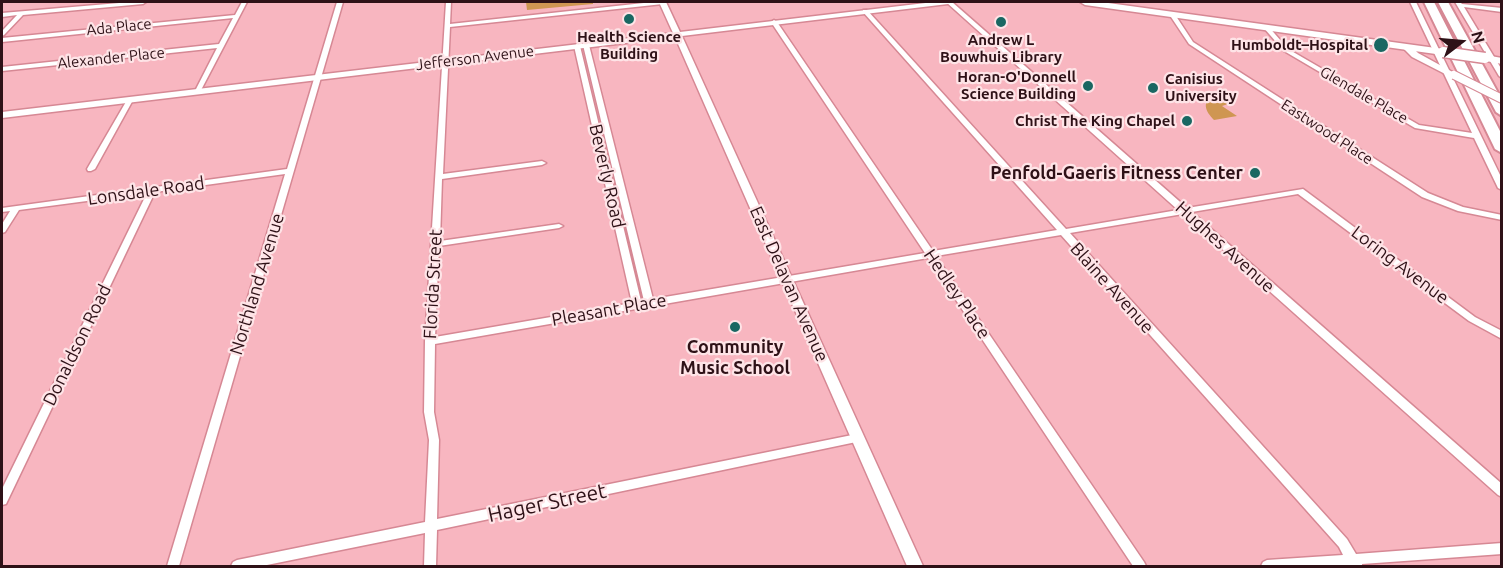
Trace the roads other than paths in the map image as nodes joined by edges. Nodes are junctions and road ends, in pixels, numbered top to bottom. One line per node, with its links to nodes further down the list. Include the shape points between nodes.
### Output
1 (143, 2): 14 (street)
2 (244, 2): 17 (street)
3 (340, 2): 33 (street, Northland Avenue)
4 (448, 2): 19 (street, Florida Street)
5 (663, 2): 19 (street); 22 (street, East Delavan Avenue)
6 (948, 2): 13 (street, Jefferson Avenue); 54 (street, Hughes Avenue)
7 (1085, 2): 15 (main road)
8 (1413, 2): 27 (street)
9 (1429, 2): 42 (highway)
10 (1443, 2): 39 (highway)
11 (1459, 3): 12 (street); 28 (street)
12 (1502, 10)
13 (865, 11): 18 (street, Jefferson Avenue); 58 (street, Blaine Avenue)
14 (22, 13): 16 (street); 21 (street)
15 (1172, 14): 20 (main road); 55 (street, Eastwood Place, via 1191,43 1425,195 1447,205)
16 (2, 15)
17 (237, 16): 23 (street, Ada Place); 25 (street)
18 (774, 22): 22 (street, Jefferson Avenue); 60 (street, Hedley Place)
19 (447, 26): 29 (street, Florida Street)
20 (1266, 27): 26 (main road); 41 (street, Glendale Place, via 1286,50 1418,126)
21 (2, 34)
22 (678, 34): 24 (street, Jefferson Avenue); 61 (street, East Delavan Avenue)
23 (2, 40)
24 (582, 45): 29 (street, Jefferson Avenue); 37 (street, Beverly Road); 38 (street, Beverly Road)
25 (221, 46): 30 (street, Alexander Place); 34 (street)
26 (1407, 47): 27 (main road); 31 (street)
27 (1439, 52): 28 (main road, bridge); 31 (street)
28 (1492, 59): 32 (street)
29 (445, 62): 33 (street, Jefferson Avenue); 46 (street, Florida Street)
30 (2, 69)
31 (1443, 70): 35 (street, bridge); 41 (street)
32 (1502, 76)
33 (317, 77): 34 (street, Jefferson Avenue); 45 (street, Northland Avenue)
34 (198, 91): 36 (street, Jefferson Avenue)
35 (1502, 99)
36 (130, 100): 40 (street, Jefferson Avenue); 44 (street)
37 (602, 110): 38 (street); 48 (street, Beverly Road)
38 (592, 112): 50 (street, Beverly Road)
39 (1502, 112)
40 (2, 115)
41 (1476, 136): 47 (street)
42 (1502, 149)
43 (542, 163): 46 (street)
44 (91, 169)
45 (291, 171): 49 (street, Lonsdale Road); 72 (street, Northland Avenue)
46 (440, 177): 59 (street, Florida Street)
47 (1502, 188)
48 (621, 189): 50 (street); 62 (street, Beverly Road)
49 (152, 190): 52 (street, Lonsdale Road); 68 (street, Donaldson Road)
50 (611, 191): 63 (street, Beverly Road)
51 (1300, 191): 54 (street, Pleasant Place); 64 (street, Loring Avenue, via 1473,319)
52 (16, 208): 53 (street, Lonsdale Road); 57 (street)
53 (2, 210)
54 (1185, 211): 58 (street, Pleasant Place); 67 (street, Hughes Avenue)
55 (1502, 218)
56 (559, 226): 59 (street)
57 (2, 230)
58 (1062, 232): 60 (street, Pleasant Place); 71 (street, Blaine Avenue, via 1343,543)
59 (435, 244): 65 (street, Florida Street)
60 (930, 254): 61 (street, Pleasant Place); 76 (street, Hedley Place)
61 (787, 279): 62 (street, Pleasant Place); 66 (street, East Delavan Avenue)
62 (649, 303): 63 (street, Pleasant Place)
63 (638, 305): 65 (street, Pleasant Place)
64 (1502, 336)
65 (430, 341): 69 (street, Florida Street)
66 (857, 438): 69 (street, Hager Street); 75 (street, East Delavan Avenue)
67 (1502, 492)
68 (2, 500)
69 (432, 526): 73 (street, Hager Street); 74 (street, Florida Street)
70 (1502, 548): 71 (street)
71 (1354, 562): 77 (street)
72 (173, 567)
73 (237, 567)
74 (430, 567)
75 (915, 567)
76 (1140, 567)
77 (1268, 567)

